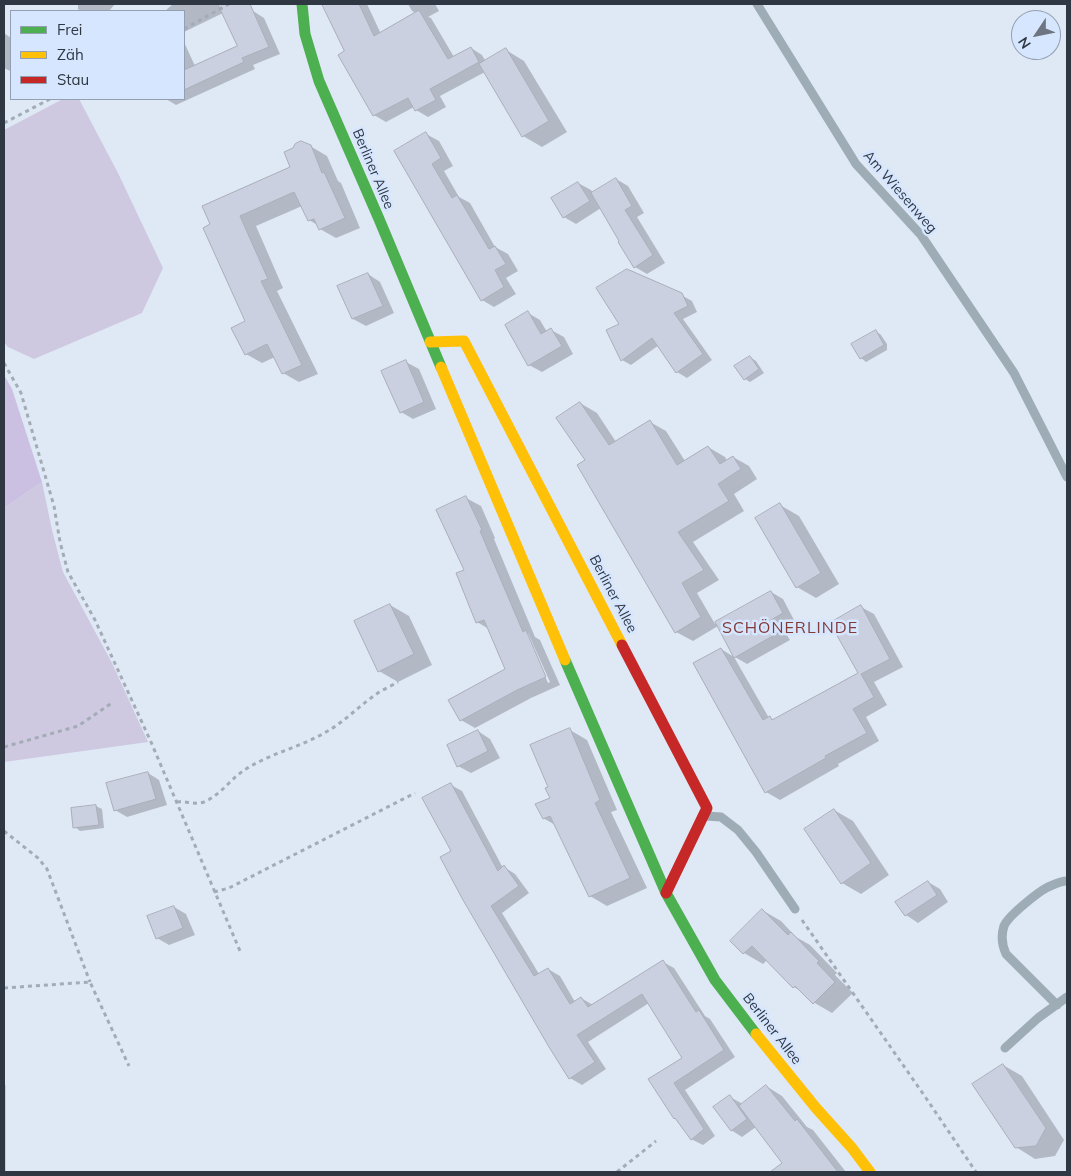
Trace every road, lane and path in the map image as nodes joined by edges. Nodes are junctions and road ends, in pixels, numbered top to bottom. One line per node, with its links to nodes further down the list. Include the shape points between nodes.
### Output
1 (229, 4): 4 (path)
2 (302, 4): 7 (main road, Berliner Allee, via 305,34 319,81)
3 (757, 4): 9 (lane, Am Wiesenweg, via 856,164 921,235 1014,373)
4 (185, 28)
5 (48, 100): 6 (path)
6 (4, 123)
7 (430, 342): 15 (main road, Berliner Allee, via 464,341 708,808); 19 (main road, Berliner Allee)
8 (4, 363): 14 (path, via 21,393 54,506 68,572 95,620)
9 (1067, 477)
10 (398, 682): 14 (path, via 376,694 324,734 246,769 204,802)
11 (112, 703): 12 (path, via 78,726)
12 (4, 748)
13 (415, 793): 18 (path, via 229,888)
14 (178, 802): 18 (path)
15 (704, 816): 19 (main road); 20 (lane, via 721,817 738,830)
16 (4, 831): 22 (path, via 38,858 47,870)
17 (1067, 881): 25 (lane, via 1047,888 1009,919 1004,927 1002,945 1006,954)
18 (214, 892): 21 (path)
19 (666, 893): 30 (main road, Berliner Allee, via 715,980 769,1051)
20 (794, 909): 31 (path)
21 (240, 951)
22 (90, 982): 23 (path); 27 (path)
23 (4, 988)
24 (1067, 997): 25 (lane)
25 (1057, 1005): 26 (lane)
26 (1005, 1048)
27 (129, 1066)
28 (656, 1141): 29 (path)
29 (617, 1172)
30 (870, 1172)
31 (976, 1172)

